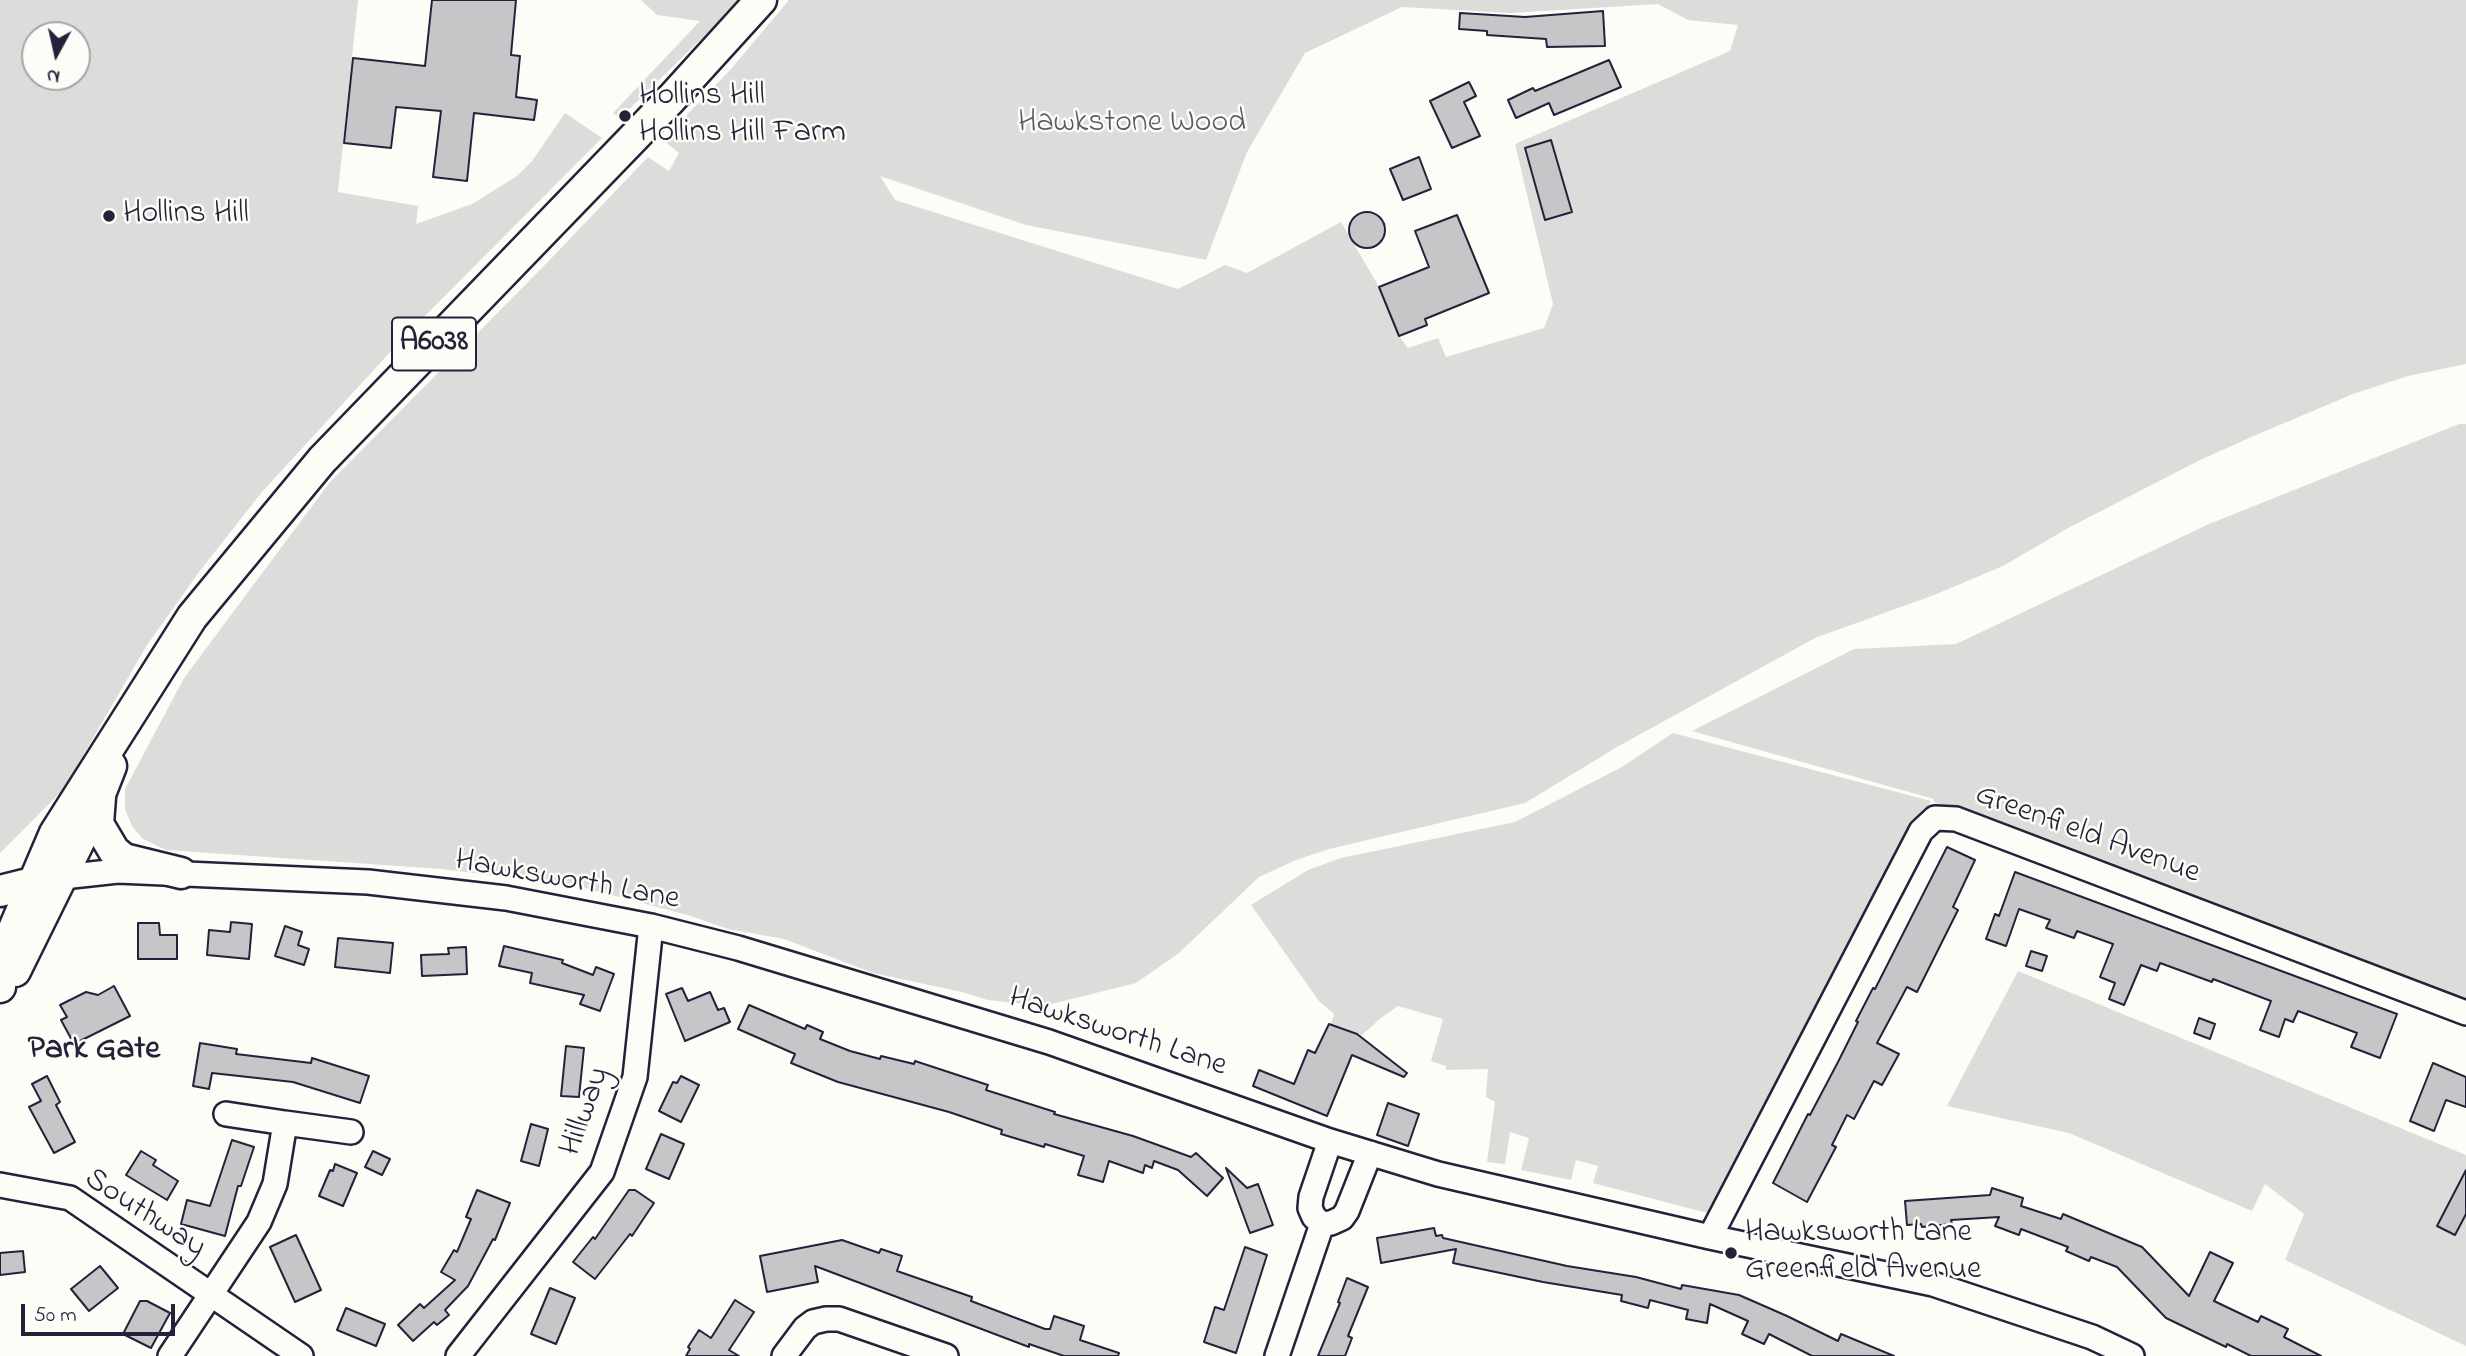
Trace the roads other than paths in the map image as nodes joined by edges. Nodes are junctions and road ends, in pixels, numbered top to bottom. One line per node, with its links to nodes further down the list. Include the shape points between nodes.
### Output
1 (761, 0): 2 (main road, A6038, via 322,460 192,617)
2 (116, 738): 3 (main road, A6038, via 110,773); 5 (main road, A6038, via 55,833)
3 (100, 796): 4 (main road, via 98,824 114,851 124,859); 5 (main road, A6038)
4 (181, 873): 5 (street, Hawksworth Lane, via 106,871); 7 (street, Hawksworth Lane, via 368,883 506,898)
5 (49, 879): 6 (main road); 8 (main road, A6038, via 20,912); 9 (main road, A6038, via 16,970)
6 (0, 891)
7 (651, 926): 14 (street, Hawksworth Lane, via 1049,1042); 22 (street, Hillway, via 635,1077 602,1172)
8 (3, 949): 9 (main road, A6038)
9 (0, 988)
10 (2466, 1013): 18 (street, Greenfield Avenue, via 1956,819 1935,818 1921,831)
11 (226, 1114): 12 (street)
12 (285, 1123): 13 (street); 19 (street, via 270,1198)
13 (351, 1132)
14 (1330, 1140): 15 (street, Hawksworth Lane); 17 (street, via 1311,1197 1310,1208)
15 (1370, 1153): 17 (street, via 1347,1211 1342,1218); 18 (street, Hawksworth Lane, via 1438,1174)
16 (0, 1185): 19 (street, Southway, via 70,1198)
17 (1322, 1224): 25 (street)
18 (1710, 1237): 26 (street, Hawksworth Lane, via 1933,1284)
19 (211, 1295): 20 (street, Southway); 21 (street, Southway)
20 (170, 1356)
21 (301, 1356)
22 (458, 1356)
23 (784, 1356): 24 (street, via 805,1328 826,1319 839,1319)
24 (947, 1356)
25 (1277, 1356)
26 (2132, 1356)

